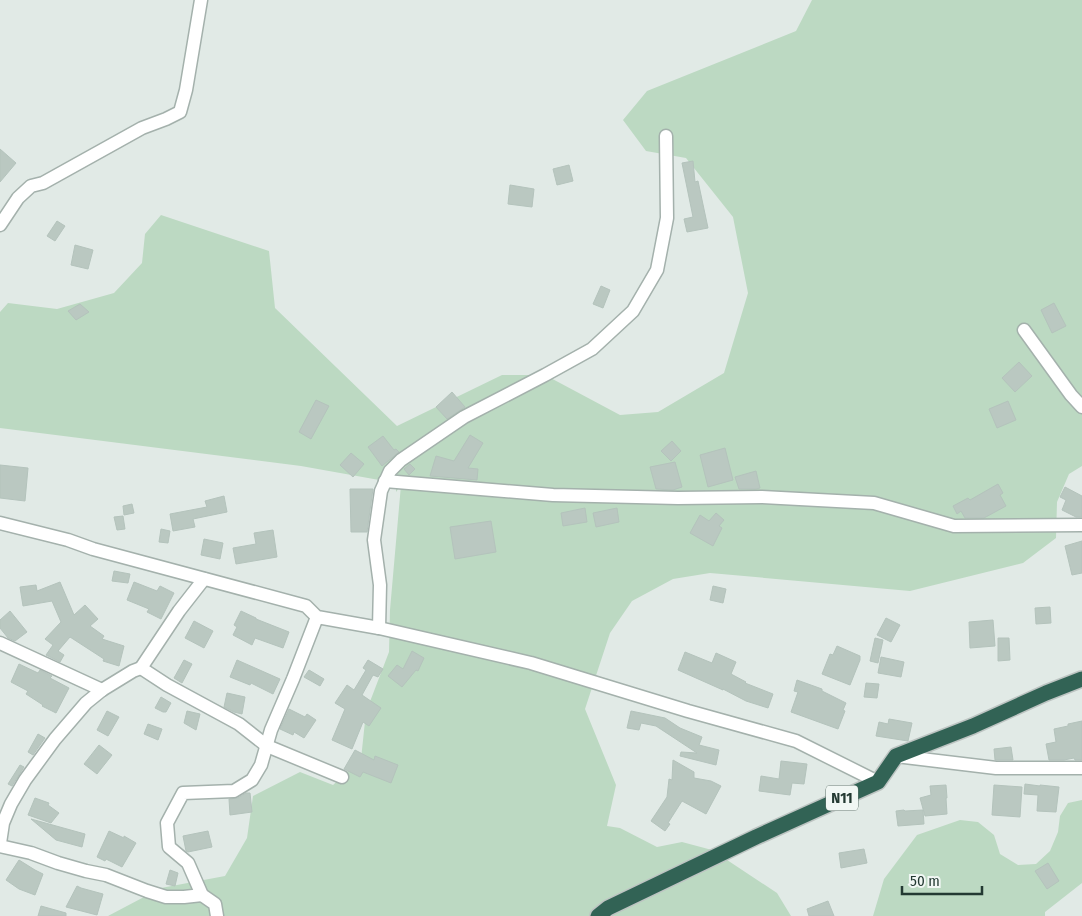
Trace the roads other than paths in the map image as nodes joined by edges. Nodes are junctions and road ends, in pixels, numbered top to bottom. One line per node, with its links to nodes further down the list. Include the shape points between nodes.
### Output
1 (201, 0): 3 (street, via 180,112 142,128 43,184 31,186 18,198)
2 (666, 136): 6 (street, via 667,218 657,270 633,311 592,349 464,416 402,460)
3 (0, 225)
4 (1024, 330): 5 (street)
5 (1082, 407)
6 (385, 481): 8 (street, via 554,494 762,497 874,503 954,526); 11 (street, via 374,540 380,585)
7 (0, 523): 9 (street)
8 (1082, 525)
9 (204, 579): 10 (street, via 306,606); 13 (street)
10 (317, 617): 11 (street); 16 (street)
11 (379, 628): 20 (street, via 531,664 796,741)
12 (0, 643): 15 (street)
13 (140, 668): 15 (street); 16 (street, via 239,724)
14 (1082, 680): 17 (highway)
15 (102, 690): 21 (street, via 67,724 25,780 3,823)
16 (267, 746): 19 (street); 22 (street, via 252,780 234,791 183,793 167,823 169,847 188,863)
17 (896, 756): 18 (street, via 996,768); 20 (highway, N11)
18 (1082, 768)
19 (342, 777)
20 (878, 782): 24 (highway, N11, via 756,837 608,908)
21 (0, 845): 22 (street, via 106,875 146,891 166,896)
22 (202, 896): 23 (street, via 215,904)
23 (217, 916)
24 (598, 916)

